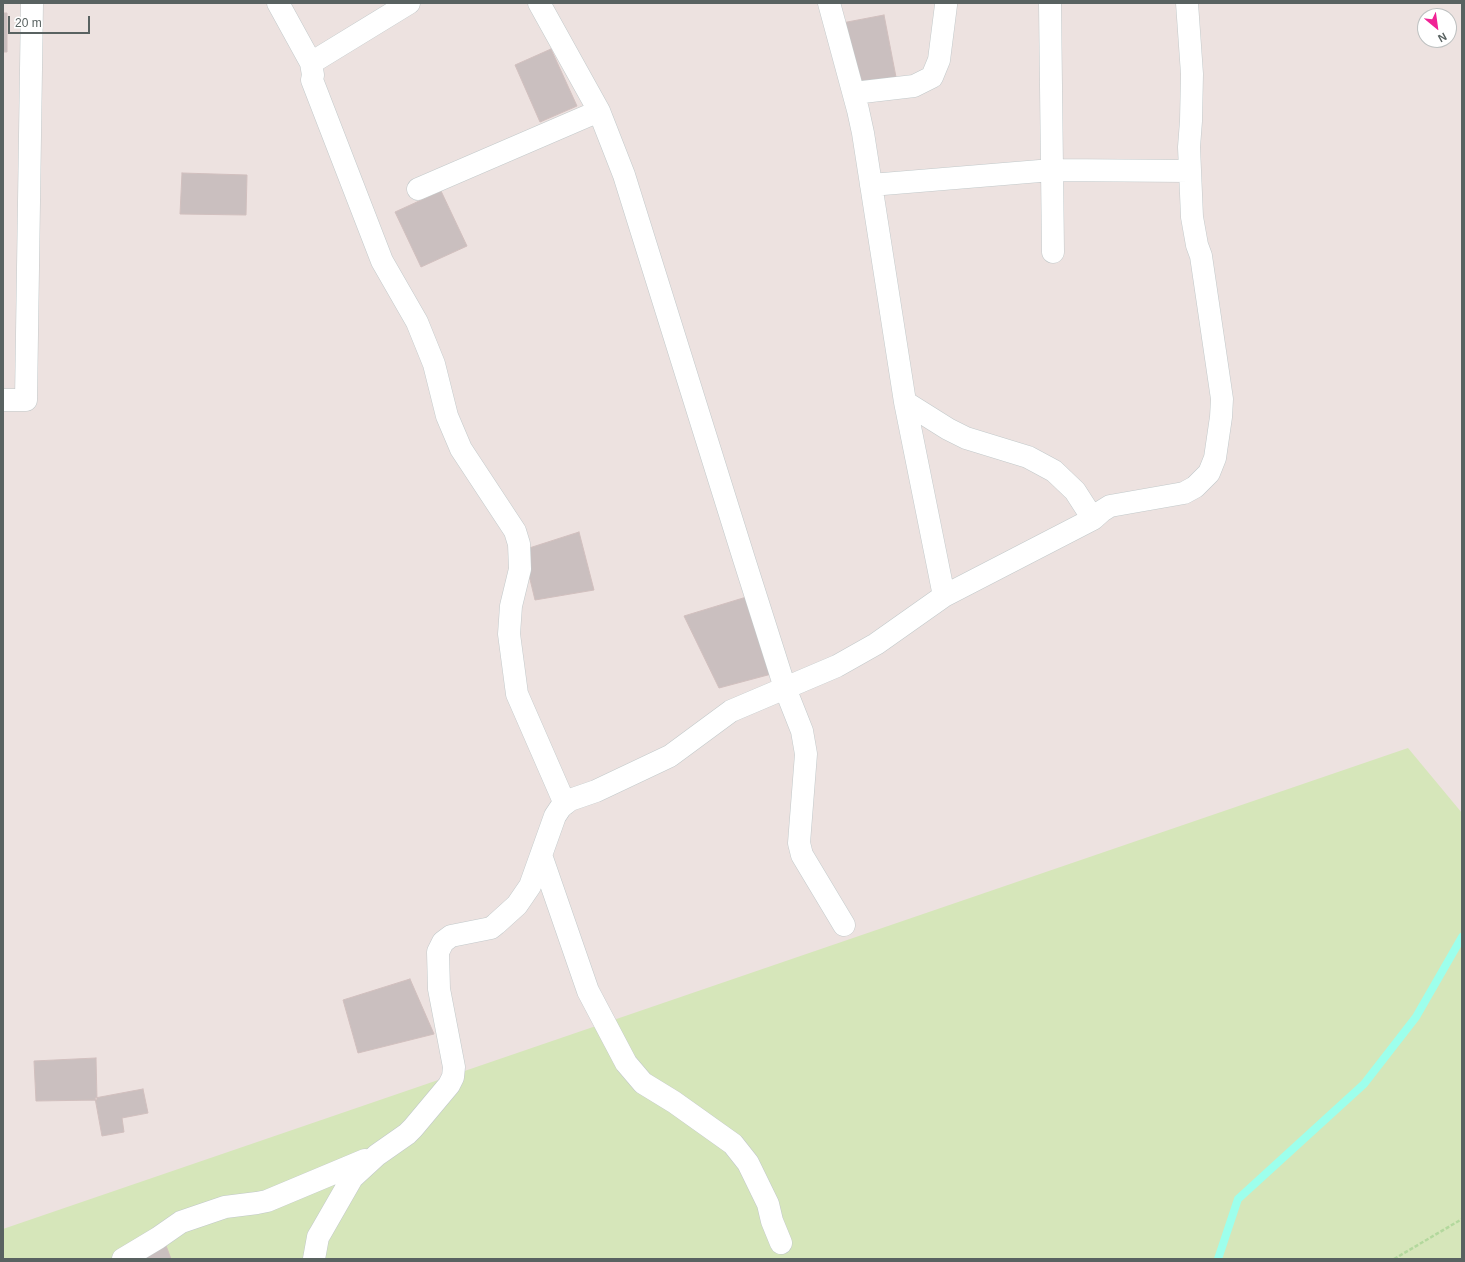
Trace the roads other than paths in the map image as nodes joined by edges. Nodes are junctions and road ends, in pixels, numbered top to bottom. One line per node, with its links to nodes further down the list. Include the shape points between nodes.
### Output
1 (32, 3): 17 (street, via 26,400)
2 (278, 3): 9 (street)
3 (408, 3): 9 (street)
4 (539, 3): 11 (street)
5 (829, 3): 10 (street)
6 (1050, 3): 12 (street)
7 (1186, 3): 13 (street, via 1192,94)
8 (946, 5): 10 (street, via 939,60 932,77 914,86)
9 (311, 63): 22 (street, via 312,80 382,261 417,322 434,364 447,416 461,449 515,531 519,544 520,569 511,606 509,634 517,694)
10 (854, 93): 14 (street)
11 (599, 110): 15 (street); 21 (street, via 624,175)
12 (1052, 170): 13 (street); 14 (street); 16 (street)
13 (1190, 171): 19 (street, via 1192,217 1201,256 1222,399 1215,458 1209,473 1195,487 1184,493 1110,506)
14 (871, 185): 18 (street)
15 (418, 189)
16 (1053, 252)
17 (3, 400)
18 (905, 402): 19 (street, via 966,438 1028,458 1054,471 1075,491); 20 (street)
19 (1093, 519): 20 (street)
20 (944, 596): 21 (street, via 870,648 837,666)
21 (785, 688): 22 (street, via 731,712 670,756); 24 (street, via 802,731 806,754 800,843 802,855)
22 (565, 804): 23 (street, via 555,816)
23 (541, 855): 25 (street, via 525,894 496,924 491,928 451,936 443,942 438,952 439,989 454,1067 453,1077 413,1128); 26 (street, via 588,991 626,1063 643,1083 733,1144 752,1170 768,1204)
24 (844, 925)
25 (377, 1155): 27 (street, via 267,1201 225,1207 181,1222); 28 (street, via 352,1178 318,1237)
26 (781, 1243)
27 (123, 1259)
28 (314, 1259)

